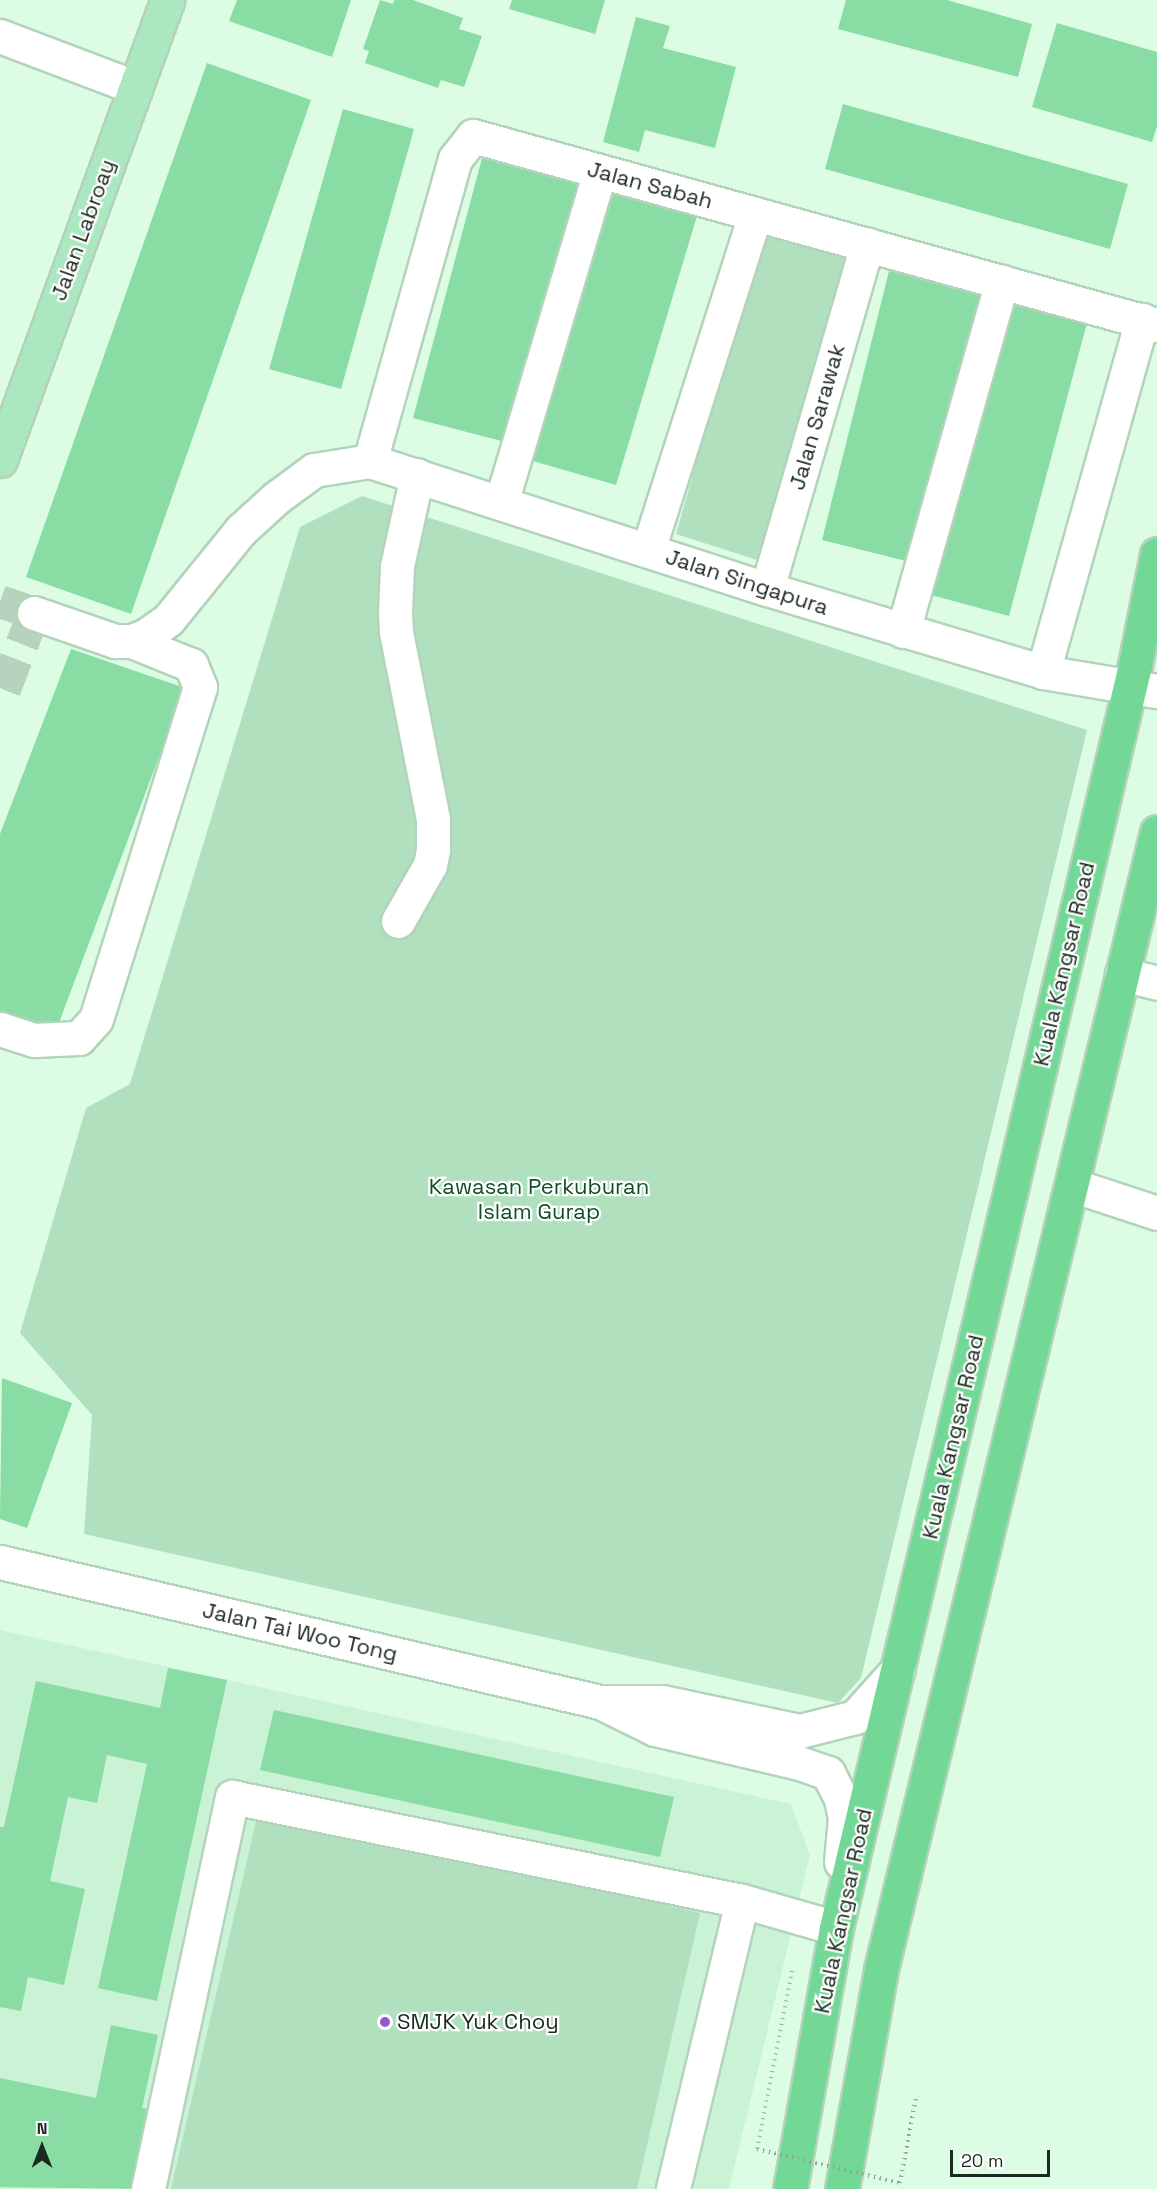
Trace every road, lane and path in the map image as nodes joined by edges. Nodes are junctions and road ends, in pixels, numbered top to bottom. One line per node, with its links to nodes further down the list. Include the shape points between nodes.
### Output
1 (167, 0): 3 (main road, Jalan Labroay)
2 (0, 36): 3 (street)
3 (134, 87): 9 (main road, Jalan Labroay)
4 (600, 171): 5 (street, Jalan Sabah); 10 (street, Jalan Sabah, via 473,136 455,159); 12 (street)
5 (755, 214): 6 (street, Jalan Sabah); 13 (street)
6 (867, 244): 7 (street, Jalan Sabah); 15 (street, Jalan Sarawak)
7 (1002, 282): 8 (street, Jalan Sabah); 17 (street)
8 (1149, 323): 19 (street)
9 (0, 460)
10 (370, 461): 11 (street, Jalan Singapura); 18 (street, via 314,470 276,498 241,530 168,621)
11 (417, 475): 12 (street, Jalan Singapura); 22 (street, via 397,566 395,612 434,835 430,865)
12 (501, 503): 13 (street, Jalan Singapura)
13 (648, 549): 15 (street, Jalan Singapura)
14 (1157, 554): 20 (highway, Kuala Kangsar Road)
15 (767, 589): 17 (street, Jalan Singapura)
16 (34, 613): 18 (street, via 115,641)
17 (903, 631): 19 (street, Jalan Singapura)
18 (132, 641): 25 (street, via 191,665 200,687 96,1019 79,1038 34,1040)
19 (1042, 672): 20 (street, Jalan Singapura)
20 (1143, 690): 29 (highway, Kuala Kangsar Road)
21 (1157, 832): 23 (highway)
22 (398, 921)
23 (1122, 974): 24 (street); 26 (highway)
24 (1157, 983)
25 (0, 1029)
26 (1072, 1185): 27 (street); 41 (highway, via 881,1969)
27 (1157, 1213)
28 (0, 1562): 30 (street, Jalan Tai Woo Tong)
29 (898, 1669): 30 (street, Jalan Tai Woo Tong, via 855,1717 800,1731 662,1702); 31 (highway, Kuala Kangsar Road)
30 (600, 1702): 31 (street, Jalan Tai Woo Tong, via 655,1729 828,1773 845,1818 840,1856)
31 (846, 1886): 33 (highway, Kuala Kangsar Road)
32 (742, 1901): 33 (street); 37 (street, via 232,1797); 38 (street)
33 (836, 1928): 36 (highway, Kuala Kangsar Road)
34 (792, 1971): 35 (path, bridge, via 757,2149 900,2183)
35 (916, 2097)
36 (797, 2138): 39 (highway); 40 (highway, Kuala Kangsar Road)
37 (148, 2189)
38 (673, 2189)
39 (782, 2189)
40 (790, 2189)
41 (842, 2189)

